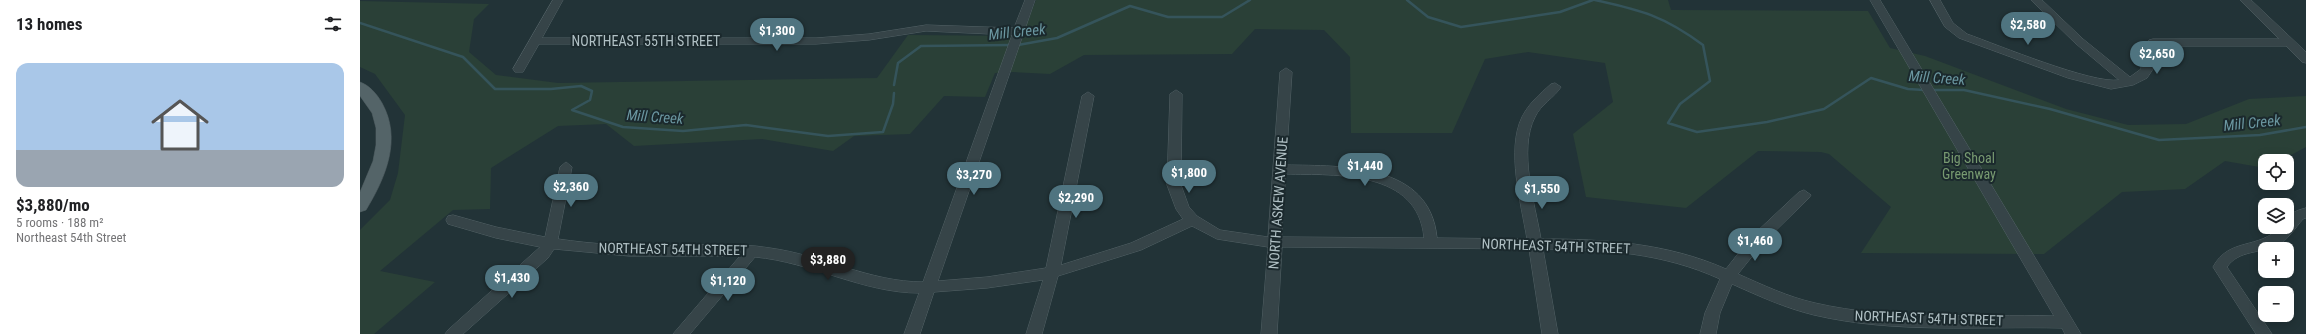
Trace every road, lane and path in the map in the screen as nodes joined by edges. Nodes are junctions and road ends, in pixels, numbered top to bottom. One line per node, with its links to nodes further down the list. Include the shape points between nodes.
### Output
1 (558, 0): 7 (street)
2 (1030, 0): 8 (street)
3 (1875, 0): 33 (street)
4 (1935, 0): 13 (street, via 1949,25 1963,36 2083,78 2111,85)
5 (2036, 0): 13 (street)
6 (2245, 0): 9 (street)
7 (535, 41): 8 (street, NORTHEAST 55TH STREET, via 816,41 869,37 926,28); 11 (street)
8 (1016, 41): 32 (street)
9 (2290, 43): 10 (street); 13 (street, via 2153,42 2148,54 2147,69 2143,75)
10 (2306, 58)
11 (519, 69)
12 (1286, 72): 19 (street, NORTH ASKEW AVENUE)
13 (2129, 82)
14 (1555, 86): 28 (street, via 1533,107 1523,133 1523,175)
15 (360, 88): 21 (main road, via 375,102 383,120 384,133 382,156 376,175)
16 (1176, 94): 24 (street, via 1174,184 1183,209)
17 (1088, 96): 30 (street)
18 (566, 167): 26 (street)
19 (1280, 169): 25 (street, NORTH ASKEW AVENUE); 27 (street, via 1362,173 1394,184 1411,195 1421,207 1429,225)
20 (1804, 195): 31 (street, via 1758,237)
21 (360, 206)
22 (2306, 213): 41 (street, via 2298,215 2282,235 2271,242 2230,253 2220,267)
23 (453, 220): 26 (street, NORTHEAST 54TH STREET, via 497,234)
24 (1192, 220): 25 (street, NORTHEAST 54TH STREET, via 1229,238); 30 (street, NORTHEAST 54TH STREET, via 1116,256)
25 (1275, 242): 27 (street, NORTHEAST 54TH STREET); 38 (street, NORTH ASKEW AVENUE)
26 (550, 244): 29 (street, NORTHEAST 54TH STREET, via 628,251); 34 (street, via 543,254)
27 (1431, 244): 28 (street, NORTHEAST 54TH STREET)
28 (1534, 244): 31 (street, NORTHEAST 54TH STREET, via 1588,245 1653,251 1691,260); 39 (street)
29 (752, 251): 32 (street, NORTHEAST 54TH STREET, via 782,255 893,285); 35 (street)
30 (1052, 272): 32 (street, NORTHEAST 54TH STREET, via 992,284); 37 (street)
31 (1730, 275): 33 (street, NORTHEAST 54TH STREET, via 1777,298 1842,314 1895,320); 40 (street, via 1716,304)
32 (929, 287): 36 (street)
33 (2069, 328)
34 (452, 334)
35 (681, 334)
36 (912, 334)
37 (1034, 334)
38 (1269, 334)
39 (1550, 334)
40 (1708, 334)
41 (2264, 334)

